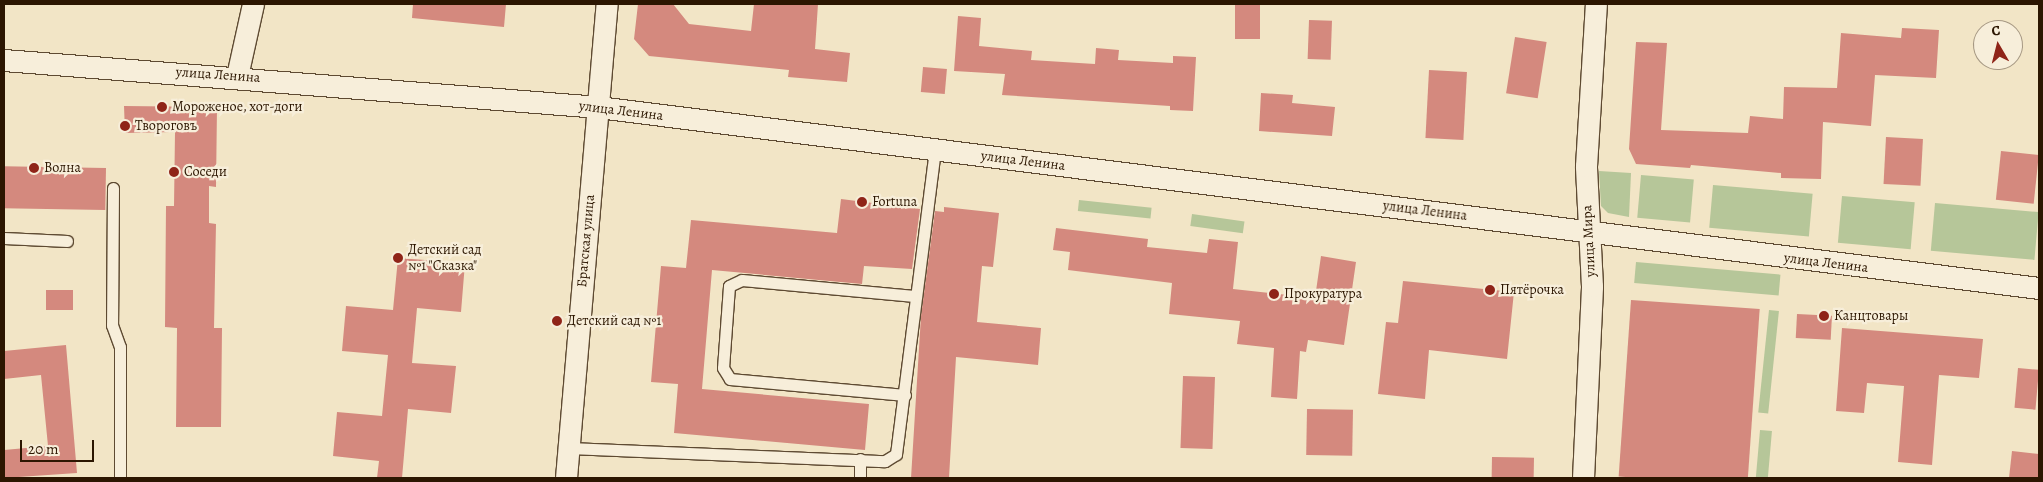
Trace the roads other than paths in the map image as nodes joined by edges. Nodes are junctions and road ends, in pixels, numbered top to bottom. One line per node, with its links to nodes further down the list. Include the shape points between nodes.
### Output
1 (252, 4): 5 (street)
2 (607, 4): 6 (street, Братская улица)
3 (1596, 4): 9 (street, улица Мира, via 1586,166)
4 (4, 60): 5 (street, улица Ленина)
5 (237, 76): 6 (street, улица Ленина)
6 (598, 107): 7 (street, улица Ленина); 15 (street, Братская улица)
7 (935, 151): 9 (street, улица Ленина); 13 (lane, via 920,282)
8 (113, 188): 17 (lane, via 112,326 120,347)
9 (1588, 233): 12 (street, улица Ленина); 20 (street, улица Мира, via 1592,286)
10 (4, 238): 11 (lane)
11 (67, 241)
12 (2039, 288)
13 (914, 296): 14 (lane); 14 (lane, via 742,280 729,286 723,368 730,379)
14 (905, 395): 16 (lane, via 896,454 885,460)
15 (569, 448): 16 (lane); 18 (street, Братская улица)
16 (860, 459): 19 (lane)
17 (120, 478)
18 (566, 478)
19 (860, 478)
20 (1583, 478)

